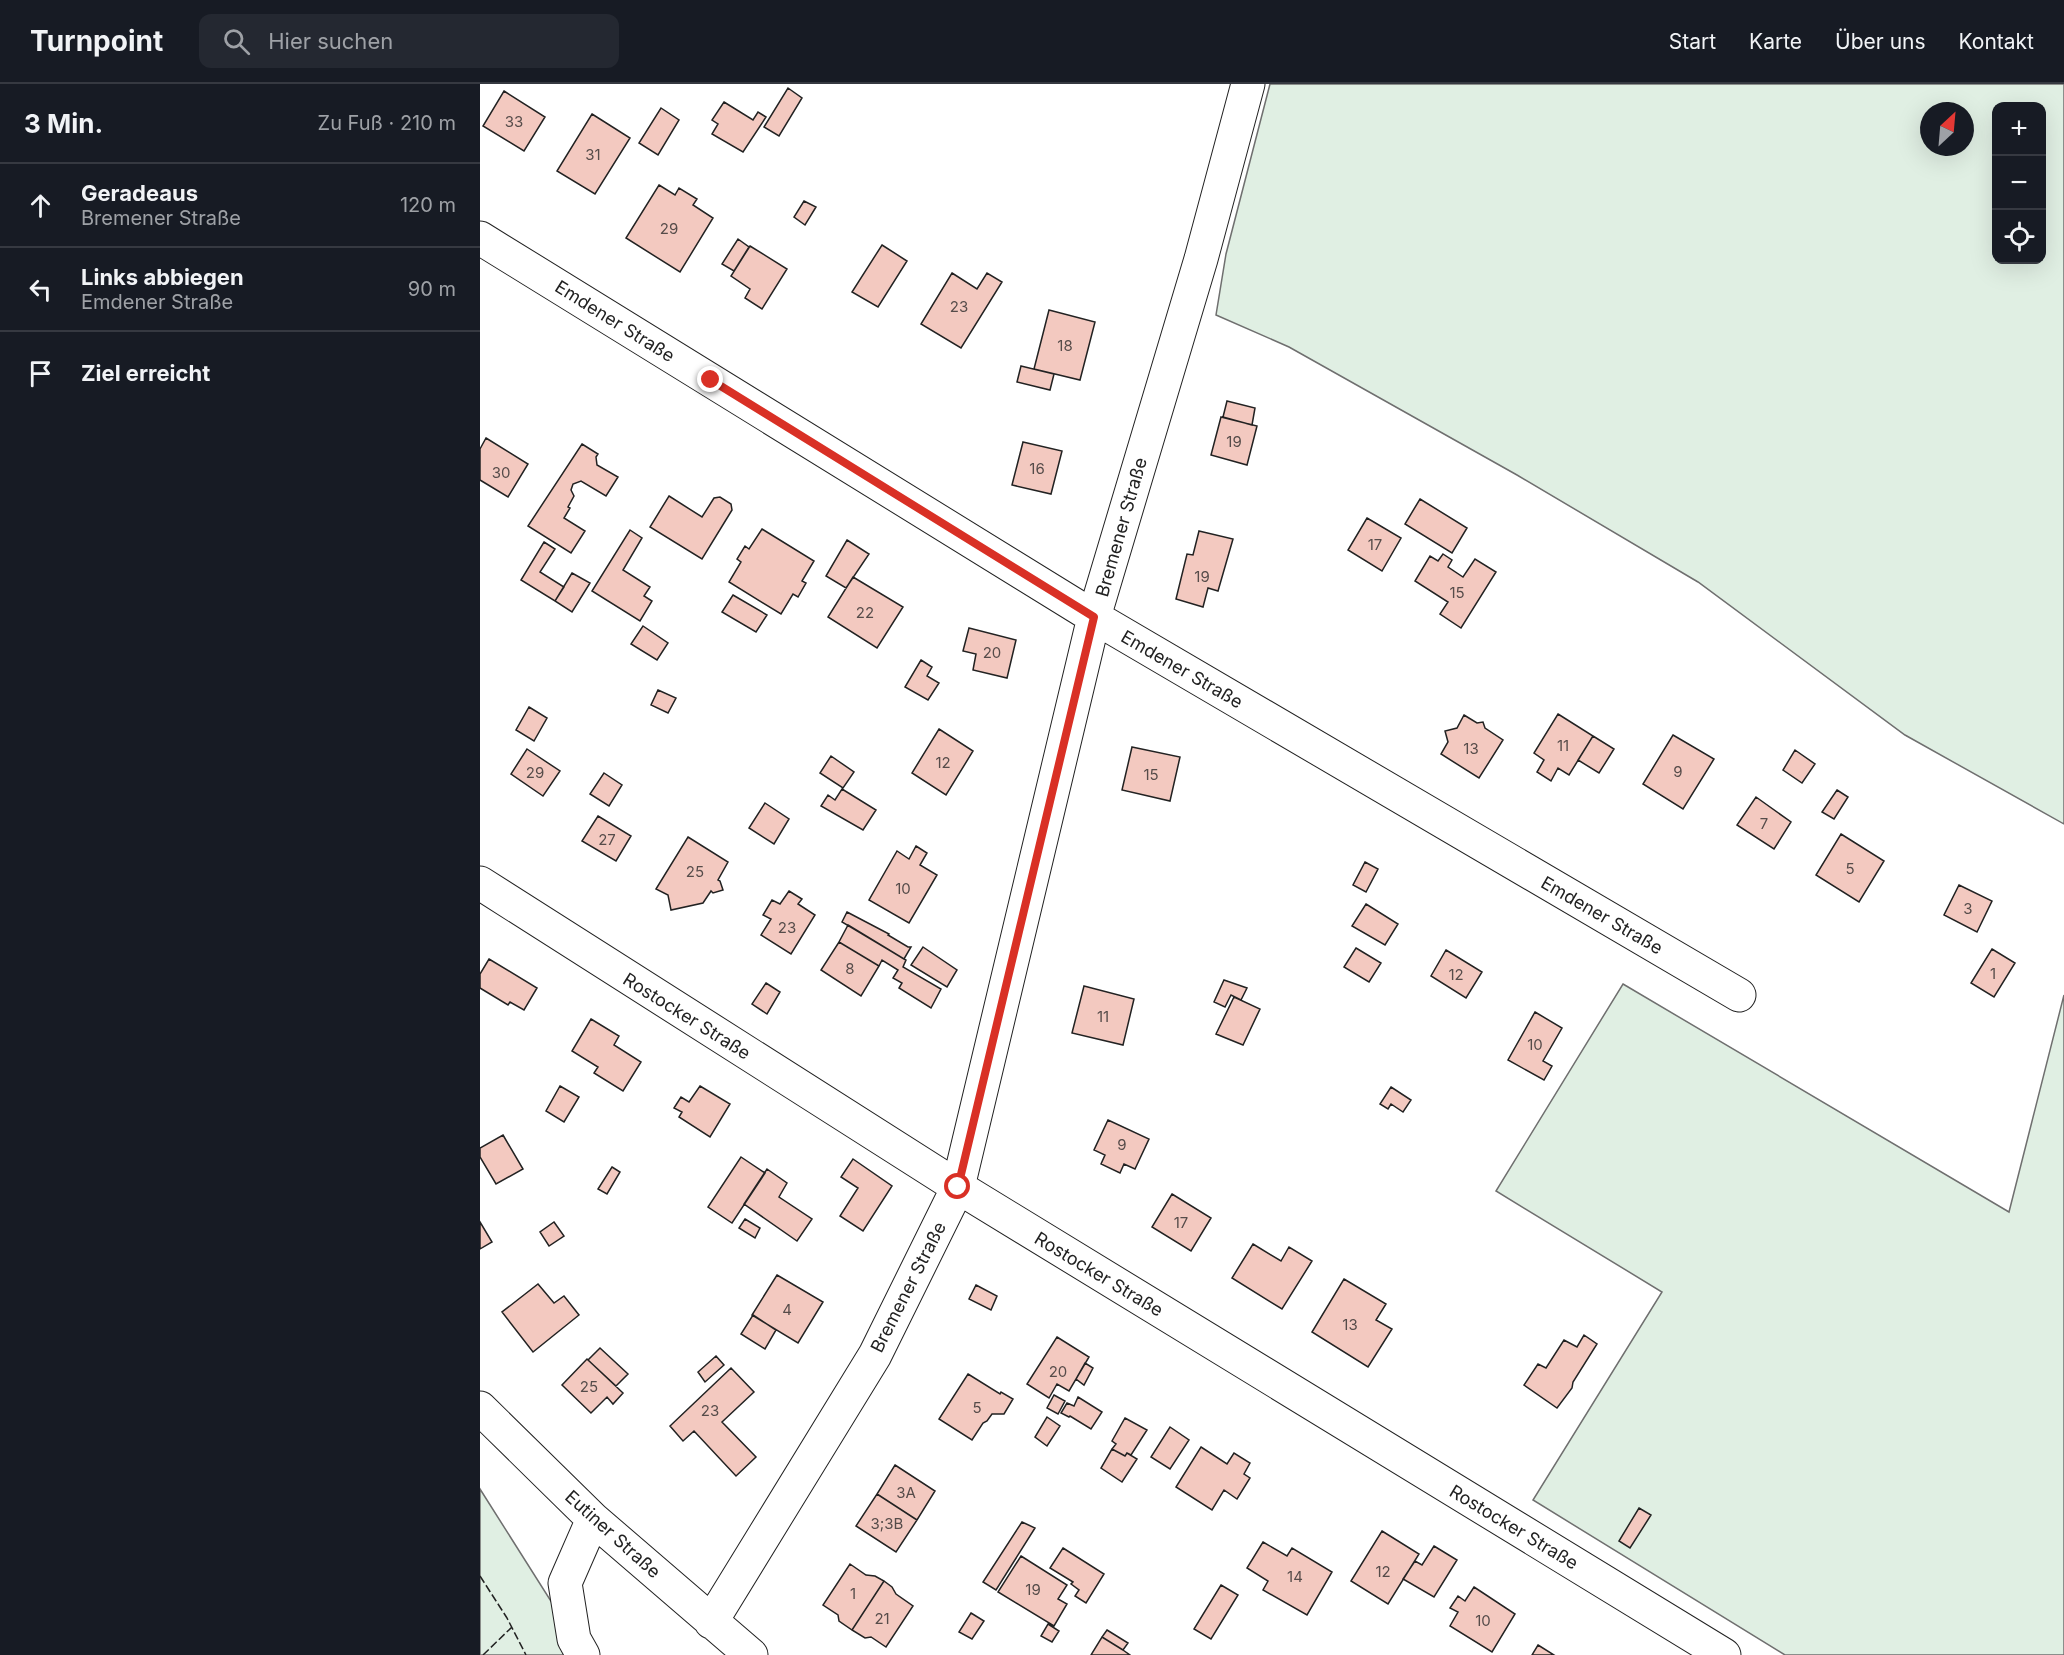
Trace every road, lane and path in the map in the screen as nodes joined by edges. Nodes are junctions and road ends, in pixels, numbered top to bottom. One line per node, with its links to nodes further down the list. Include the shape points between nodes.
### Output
1 (1248, 84): 3 (street, Bremener Straße, via 1201,259)
2 (480, 238): 3 (street, Emdener Straße)
3 (1094, 617): 5 (street, Emdener Straße); 6 (street, Bremener Straße)
4 (480, 884): 6 (street, Rostocker Straße)
5 (1739, 995)
6 (958, 1187): 9 (street, Bremener Straße, via 875,1355); 12 (street, Rostocker Straße)
7 (480, 1408): 8 (street, Eutiner Straße)
8 (593, 1519): 9 (street, Eutiner Straße); 10 (street, via 565,1583 574,1639)
9 (711, 1622): 11 (street, Eutiner Straße)
10 (583, 1655)
11 (751, 1655)
12 (1724, 1655)

